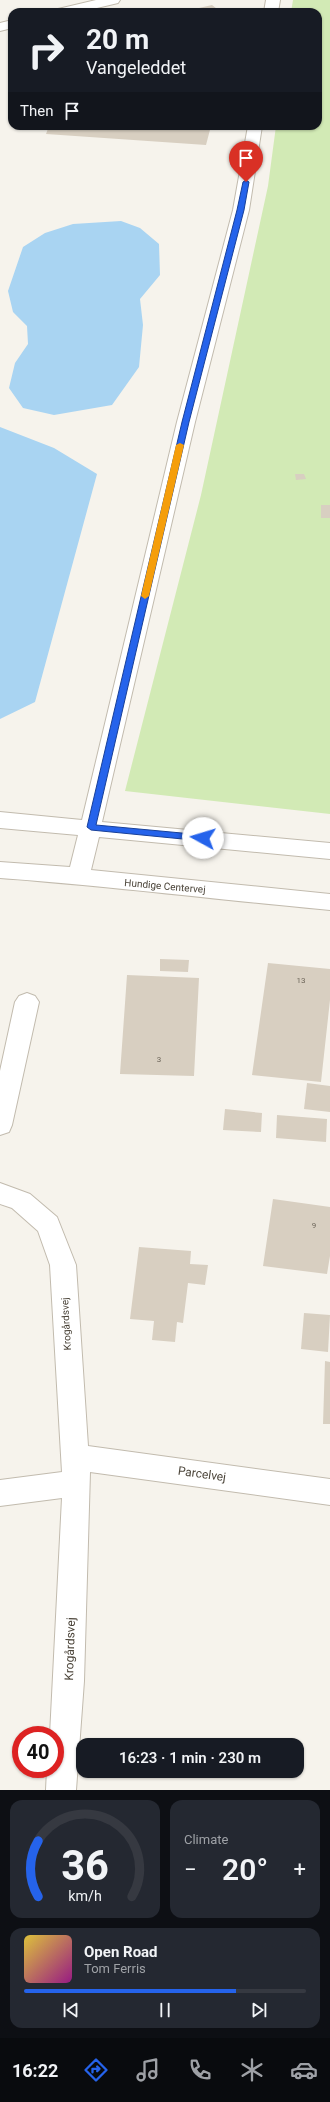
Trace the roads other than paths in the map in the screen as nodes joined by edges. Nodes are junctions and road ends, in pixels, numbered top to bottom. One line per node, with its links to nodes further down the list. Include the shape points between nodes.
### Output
1 (112, 0): 2 (street)
2 (79, 8)
3 (254, 130): 5 (street, via 241,210 186,422)
4 (0, 820): 5 (street)
5 (91, 827): 6 (street); 8 (street)
6 (330, 851)
7 (0, 870): 8 (street, Hundige Centervej)
8 (79, 876): 9 (street, Hundige Centervej)
9 (330, 902)
10 (27, 1002): 11 (street)
11 (0, 1125)
12 (0, 1194): 13 (street, Krogårdsvej, via 21,1201 48,1226 63,1265)
13 (75, 1470): 14 (street, Parcelvej); 15 (street); 16 (street, Krogårdsvej, via 69,1681)
14 (330, 1492)
15 (0, 1493)
16 (61, 1790)

